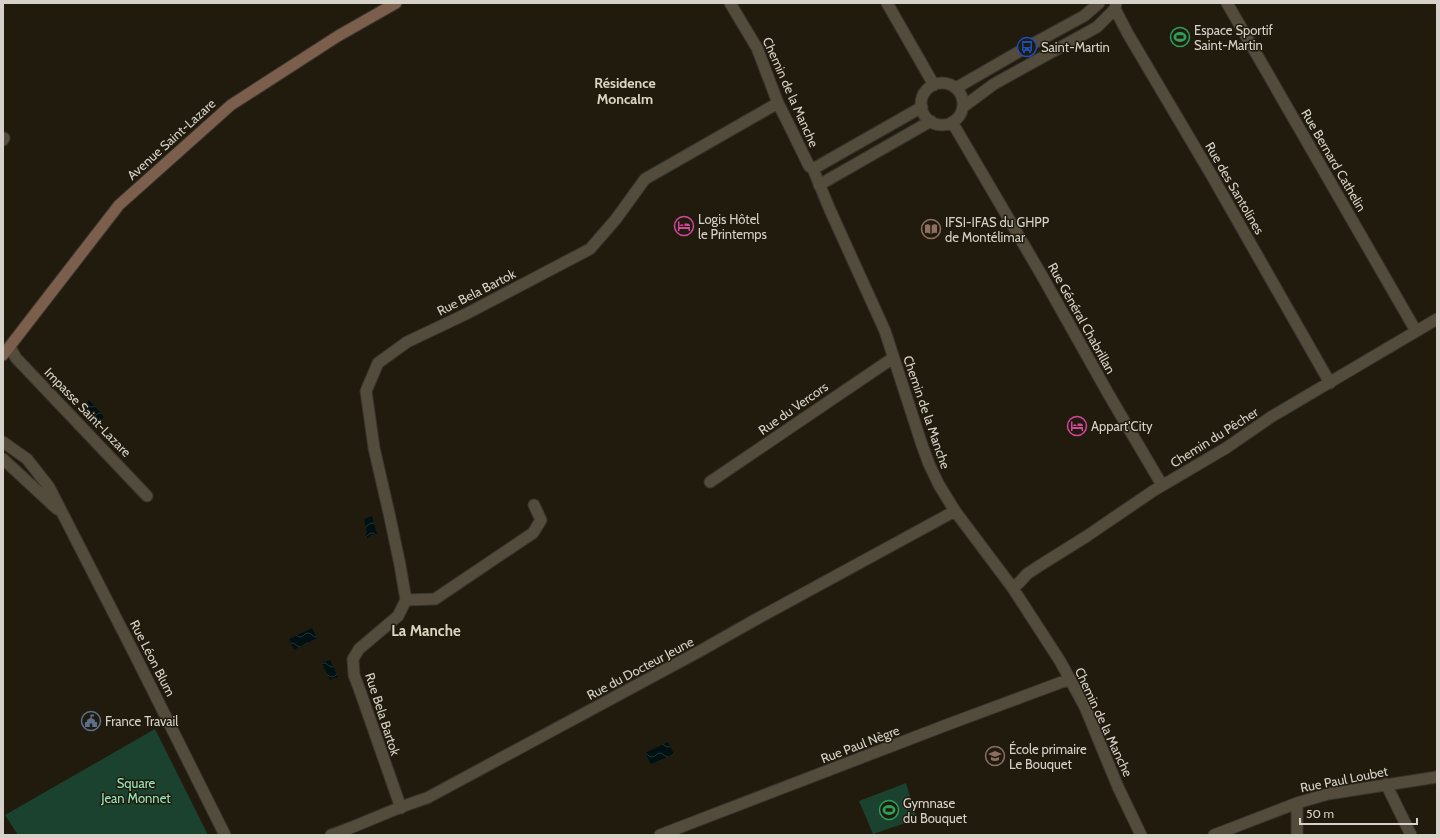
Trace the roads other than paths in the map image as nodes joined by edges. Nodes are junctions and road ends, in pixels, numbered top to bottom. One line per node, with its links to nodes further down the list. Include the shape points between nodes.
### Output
1 (396, 3): 18 (main road, Avenue Saint-Lazare, via 338,36 230,105 119,205)
2 (730, 3): 9 (street, Chemin de la Manche, via 757,48)
3 (887, 3): 7 (street)
4 (1100, 3): 8 (street, via 1084,16)
5 (1227, 3): 17 (street, Rue Bernard Cathelin)
6 (1115, 6): 11 (street, via 1097,27 994,84); 20 (street, Rue des Santolines, via 1128,34)
7 (934, 84): 8 (street, via 945,83); 10 (street, via 925,92)
8 (956, 88): 11 (street, via 963,100)
9 (778, 102): 14 (street, Chemin de la Manche, via 802,153); 30 (street, Rue Bela Bartok, via 645,179 590,249 407,342 378,363 366,391 374,448)
10 (922, 107): 12 (street); 14 (street)
11 (963, 107): 13 (street)
12 (931, 121): 13 (street, via 940,124); 15 (street)
13 (952, 122): 24 (street, Rue Général Chabrillan)
14 (813, 169): 15 (street, Chemin de la Manche)
15 (819, 185): 19 (street, Chemin de la Manche, via 885,331)
16 (1437, 319): 17 (street, Chemin du Pêcher)
17 (1416, 331): 20 (street, Chemin du Pêcher)
18 (5, 351): 25 (street, Impasse Saint-Lazare, via 16,358)
19 (893, 358): 23 (street, Rue du Vercors); 27 (street, Chemin de la Manche, via 929,464)
20 (1330, 382): 24 (street, Chemin du Pêcher)
21 (3, 442): 28 (street, Rue Léon Blum, via 27,459 49,487)
22 (3, 459): 28 (street, Rue Léon Blum)
23 (710, 482)
24 (1162, 485): 29 (street, Chemin du Pêcher, via 1027,574)
25 (147, 496)
26 (534, 505): 30 (street, via 541,520 534,533 435,598)
27 (955, 511): 29 (street, Chemin de la Manche); 35 (street, Rue du Docteur Jeune, via 434,794)
28 (64, 516): 36 (street, Rue Léon Blum)
29 (1012, 587): 31 (street, Chemin de la Manche)
30 (406, 600): 35 (street, Rue Bela Bartok, via 398,616 359,649 353,659 358,688)
31 (1070, 680): 38 (street, Rue Paul Nègre); 39 (street, Chemin de la Manche, via 1085,707)
32 (1437, 778): 33 (street, Rue Paul Loubet)
33 (1386, 784): 34 (street, Rue Paul Loubet, via 1328,794); 42 (street)
34 (1297, 803): 40 (street, Rue Paul Loubet); 41 (street)
35 (401, 808): 37 (street, Rue du Docteur Jeune)
36 (225, 835)
37 (331, 835)
38 (660, 835)
39 (1141, 835)
40 (1214, 835)
41 (1298, 835)
42 (1410, 835)

